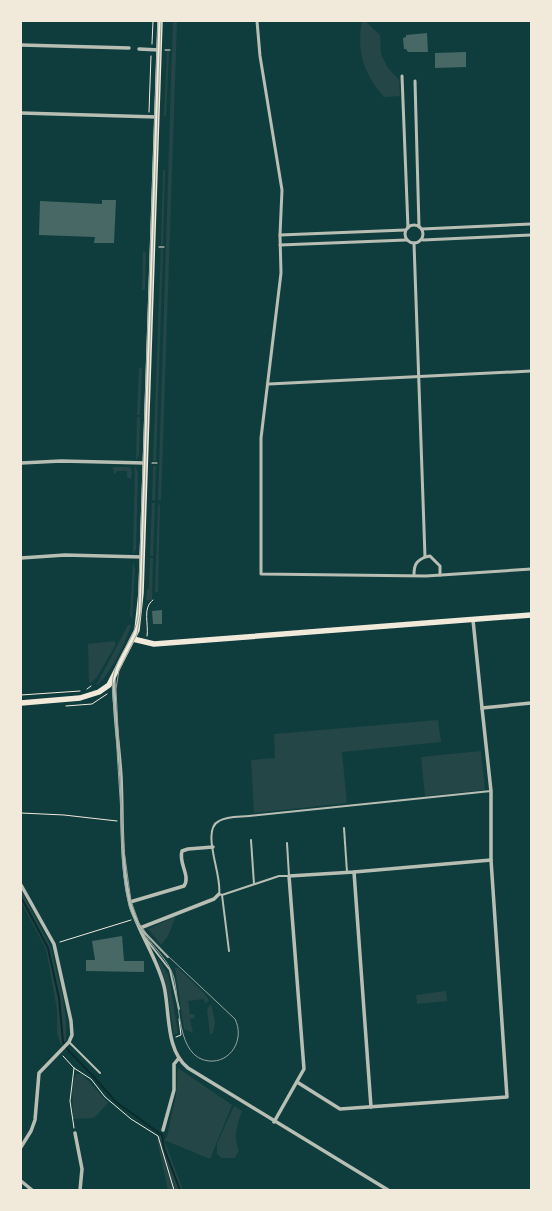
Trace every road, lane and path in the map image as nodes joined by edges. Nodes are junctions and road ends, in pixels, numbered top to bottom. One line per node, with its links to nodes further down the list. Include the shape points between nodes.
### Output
1 (153, 21): 5 (path)
2 (160, 21): 8 (main road)
3 (257, 21): 18 (street, via 260,56 282,190)
4 (21, 45): 6 (street)
5 (152, 46)
6 (129, 48)
7 (139, 49): 8 (street)
8 (159, 50): 14 (main road)
9 (151, 53): 12 (path)
10 (402, 76): 17 (street)
11 (415, 81): 16 (street)
12 (149, 109)
13 (21, 113): 14 (street)
14 (157, 117): 28 (main road)
15 (531, 224): 16 (street)
16 (421, 228): 17 (street, via 414,226); 21 (street, via 425,233)
17 (407, 229): 18 (street); 20 (street, via 404,233)
18 (280, 235): 23 (street)
19 (531, 235): 21 (street)
20 (406, 240): 22 (street); 23 (street)
21 (423, 240): 22 (street)
22 (414, 243): 25 (street)
23 (280, 245): 26 (street, via 281,274)
24 (531, 371): 25 (street)
25 (418, 377): 26 (street); 30 (street)
26 (269, 384): 33 (street, via 261,438 261,574)
27 (21, 463): 28 (street, via 61,461)
28 (145, 464): 29 (main road)
29 (142, 557): 31 (street, via 52,555); 39 (main road, via 139,618)
30 (425, 557): 33 (street, via 417,560); 34 (street, via 430,556 440,566)
31 (21, 558)
32 (531, 569): 34 (street)
33 (414, 575): 34 (street)
34 (440, 575)
35 (153, 600): 38 (path, via 147,608)
36 (531, 615): 37 (main road)
37 (473, 620): 39 (main road, via 154,644); 47 (street)
38 (146, 637)
39 (133, 639): 40 (main road)
40 (114, 676): 45 (main road, via 109,685 84,698); 50 (street)
41 (91, 686): 42 (path, via 84,690)
42 (21, 694)
43 (105, 697): 44 (path)
44 (98, 701)
45 (21, 703)
46 (531, 703): 47 (street)
47 (482, 708): 48 (street)
48 (491, 791): 54 (lane, via 223,819 212,827); 55 (street)
49 (21, 813): 50 (path)
50 (122, 821): 62 (street, via 123,853)
51 (344, 828): 57 (lane)
52 (251, 840): 59 (lane)
53 (288, 843): 58 (lane)
54 (213, 847): 61 (lane); 62 (street, via 182,851 187,880 184,886)
55 (491, 860): 56 (street); 78 (street, via 508,1097)
56 (354, 872): 57 (street); 78 (street)
57 (347, 873): 58 (street)
58 (289, 876): 59 (lane, via 279,876); 77 (street, via 304,1069)
59 (254, 884): 61 (lane)
60 (21, 885): 66 (street)
61 (221, 895): 64 (street); 67 (lane)
62 (130, 902): 63 (street)
63 (135, 918): 64 (street); 66 (path)
64 (140, 928): 65 (street); 68 (lane)
65 (146, 939): 69 (lane, via 172,972); 71 (street, via 164,987)
66 (54, 944): 72 (street, via 71,1022 72,1035)
67 (229, 951)
68 (168, 957)
69 (179, 1009)
70 (179, 1019): 71 (path, via 180,1035)
71 (172, 1038): 74 (street)
72 (69, 1042): 73 (street); 76 (lane)
73 (59, 1053): 75 (path); 82 (street, via 39,1073 35,1120)
74 (179, 1058): 79 (street, via 188,1068); 80 (street, via 174,1064 174,1090)
75 (74, 1068): 81 (path, via 70,1101); 86 (path, via 90,1078 105,1097 131,1119 158,1136)
76 (100, 1073)
77 (297, 1082): 78 (street, via 340,1109); 79 (street)
78 (371, 1107)
79 (274, 1122): 87 (street)
80 (163, 1130)
81 (75, 1133): 85 (street, via 82,1169)
82 (21, 1147)
83 (21, 1181): 84 (street)
84 (32, 1190)
85 (80, 1190)
86 (174, 1190)
87 (388, 1190)

